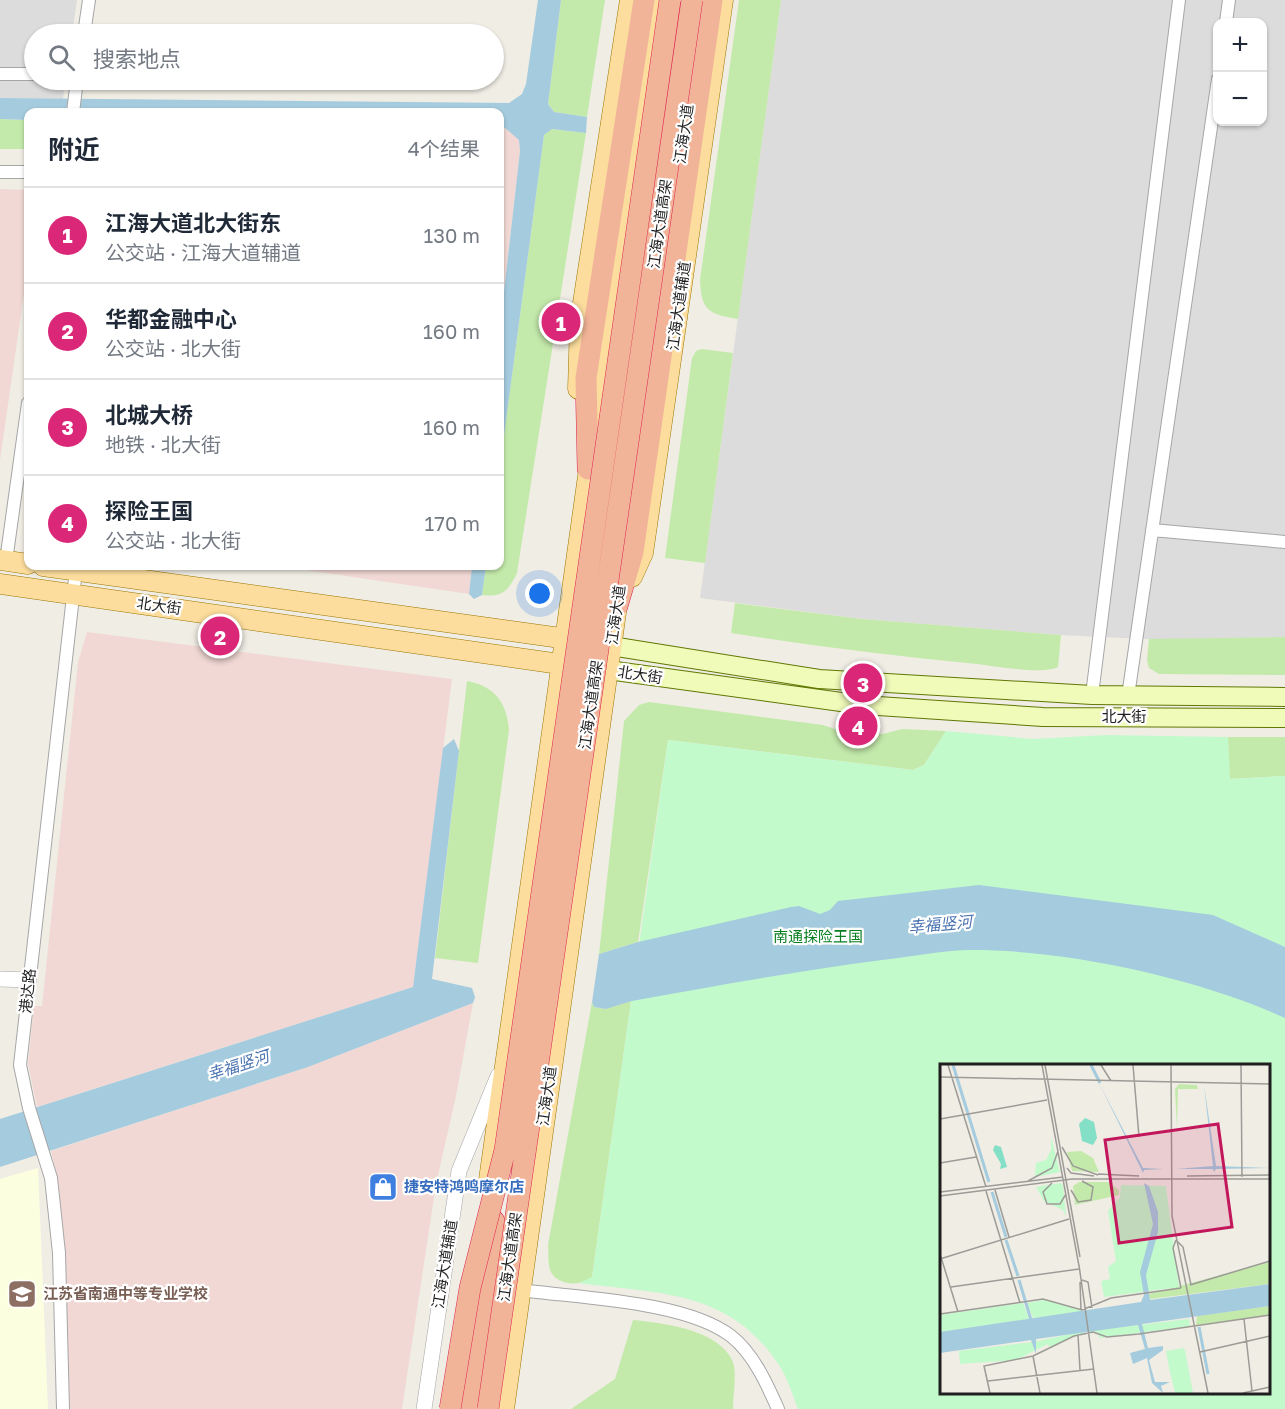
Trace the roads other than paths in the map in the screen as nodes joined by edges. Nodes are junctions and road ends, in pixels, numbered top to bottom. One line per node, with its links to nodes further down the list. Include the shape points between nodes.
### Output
1 (89, 0): 13 (street)
2 (630, 0): 21 (main road, via 580,322)
3 (644, 0): 21 (highway)
4 (655, 0): 23 (main road)
5 (670, 0): 43 (highway, 江海大道高架, bridge)
6 (692, 0): 50 (highway, 江海大道高架, bridge)
7 (704, 0): 31 (main road, 江海大道)
8 (712, 0): 31 (highway, via 633,552)
9 (723, 0): 31 (main road, 江海大道辅道, via 644,553)
10 (1179, 0): 36 (street)
11 (1229, 0): 12 (street)
12 (1227, 18)
13 (85, 24)
14 (0, 74): 15 (street)
15 (24, 74)
16 (76, 90): 17 (street)
17 (73, 108)
18 (1213, 112): 24 (street)
19 (0, 172): 20 (street)
20 (24, 172)
21 (581, 378): 23 (highway)
22 (24, 428): 26 (street)
23 (588, 469): 32 (main road)
24 (1152, 530): 25 (street); 37 (street)
25 (1285, 542)
26 (3, 560): 27 (main road)
27 (24, 563)
28 (76, 570): 30 (street, 港达路); 32 (main road, 北大街)
29 (0, 584): 30 (main road, 北大街)
30 (72, 593): 34 (main road, 北大街); 41 (street, 港达路)
31 (617, 606): 33 (main road, 江海大道)
32 (564, 638): 33 (main road, 北大街); 34 (main road)
33 (611, 646): 35 (main road, 江海大道); 36 (main road, 北大街, via 819,679)
34 (560, 664): 35 (main road, 北大街); 42 (main road)
35 (608, 670): 39 (main road, 北大街, via 863,705 1043,717); 44 (main road, 江海大道)
36 (1092, 695): 37 (main road, 北大街)
37 (1128, 696): 38 (main road, 北大街)
38 (1285, 697)
39 (1285, 718)
40 (0, 979): 41 (street)
41 (29, 980): 45 (street, 港达路, via 20,1065 51,1178 59,1253)
42 (507, 1057): 46 (street, 江海大道辅道, via 459,1172); 48 (main road)
43 (505, 1150): 47 (highway, bridge, via 470,1288); 49 (highway, 江海大道高架, bridge)
44 (520, 1290): 51 (main road, 江海大道); 52 (street, via 668,1310 708,1322 732,1337 747,1353)
45 (63, 1409)
46 (423, 1409)
47 (450, 1409)
48 (456, 1409)
49 (468, 1409)
50 (488, 1409)
51 (504, 1409)
52 (778, 1409)

